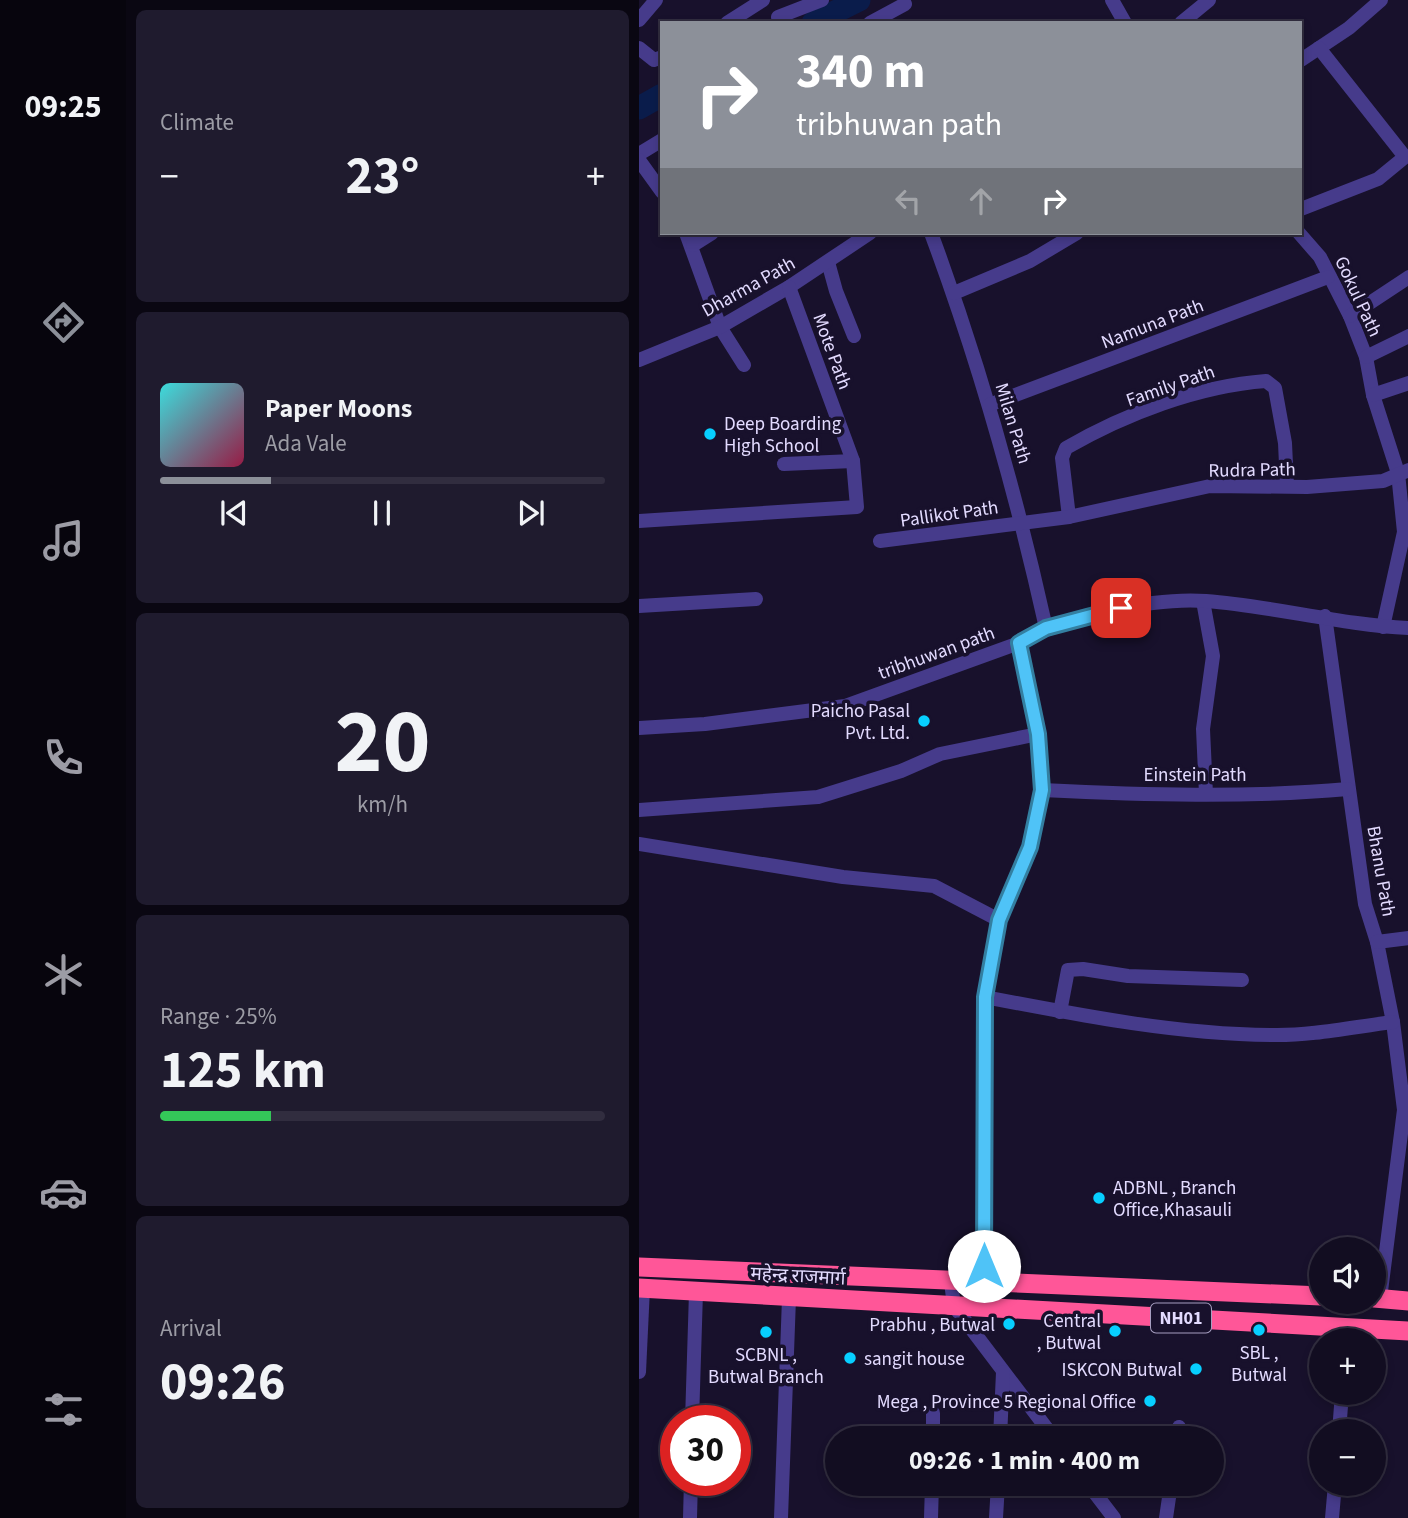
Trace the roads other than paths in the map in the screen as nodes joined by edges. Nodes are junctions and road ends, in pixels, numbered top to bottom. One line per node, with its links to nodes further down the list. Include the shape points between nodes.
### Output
1 (656, 0): 9 (street)
2 (763, 0): 11 (street)
3 (771, 0): 10 (street)
4 (822, 0): 10 (street)
5 (1112, 0): 13 (street)
6 (1209, 0): 14 (street)
7 (1382, 0): 16 (street)
8 (905, 4): 12 (street)
9 (639, 20)
10 (779, 20)
11 (730, 21)
12 (875, 21)
13 (1123, 21)
14 (1183, 21)
15 (639, 48): 17 (street, via 654,60)
16 (1319, 48): 18 (street); 21 (street)
17 (660, 58)
18 (1302, 59)
19 (660, 141): 20 (street)
20 (639, 154)
21 (1406, 158): 24 (street, via 1378,179)
22 (639, 160): 23 (street)
23 (660, 189)
24 (1302, 209)
25 (867, 235): 30 (street, Dharma Path)
26 (932, 235): 34 (street, Milan Path)
27 (1074, 235): 34 (street, via 1030,261)
28 (1301, 235): 31 (street, Gokul Path, via 1320,257)
29 (689, 239): 36 (street)
30 (828, 262): 33 (street, Dharma Path); 37 (street)
31 (1328, 277): 35 (street, Gokul Path); 44 (street, Namuna Path)
32 (1408, 277): 35 (street)
33 (789, 287): 36 (street, Dharma Path); 45 (street, Mote Path)
34 (954, 293): 44 (street, Milan Path)
35 (1350, 316): 39 (street, Gokul Path)
36 (720, 327): 40 (street, Dharma Path); 41 (street)
37 (854, 336)
38 (1408, 336): 39 (street)
39 (1366, 357): 43 (street, Gokul Path)
40 (639, 360)
41 (744, 365)
42 (1408, 383): 43 (street)
43 (1373, 395): 47 (street, Gokul Path)
44 (990, 405): 51 (street, Milan Path)
45 (853, 461): 46 (street); 50 (street, Mote Path, via 857,507)
46 (784, 464)
47 (1403, 472): 48 (street, Rudra Path, via 1383,481); 52 (street, Gokul Path)
48 (1287, 486): 49 (street, Rudra Path, via 1211,486); 49 (street, Family Path, via 1275,388 1266,381 1215,387 1066,448 1062,458)
49 (1069, 517): 51 (street, Rudra Path)
50 (639, 521)
51 (1022, 522): 53 (street, Pallikot Path); 59 (street, Milan Path)
52 (1406, 532): 58 (street, Gokul Path)
53 (880, 541)
54 (756, 599): 56 (street)
55 (1203, 601): 57 (street, tribhuwan path); 59 (street, tribhuwan path, via 1121,608); 66 (street, via 1213,656 1203,729)
56 (639, 606)
57 (1325, 616): 58 (street, tribhuwan path); 64 (street, Bhanu Path)
58 (1383, 627): 60 (street, tribhuwan path)
59 (1046, 628): 61 (street, tribhuwan path)
60 (1408, 628)
61 (1019, 643): 62 (street, tribhuwan path, via 845,706); 63 (street)
62 (639, 728)
63 (1038, 734): 65 (street); 67 (street, via 940,754 818,797)
64 (1348, 789): 66 (street, Einstein Path); 71 (street, Bhanu Path, via 1365,904)
65 (1042, 790): 66 (street, Einstein Path); 69 (street, via 1030,847)
66 (1206, 794)
67 (639, 810)
68 (639, 844): 69 (street, via 843,877 934,886)
69 (999, 920): 73 (street)
70 (1408, 938): 71 (street)
71 (1377, 942): 75 (street, Bhanu Path)
72 (1242, 979): 74 (street, via 1068,970)
73 (985, 997): 74 (street); 79 (street)
74 (1060, 1012): 75 (street, via 1215,1033 1274,1035)
75 (1393, 1022): 76 (street, Bhanu Path, via 1404,1110)
76 (1385, 1237)
77 (639, 1267): 78 (highway, NH01)
78 (951, 1282): 79 (highway, NH01); 86 (street)
79 (984, 1284): 82 (highway, NH01); 87 (street)
80 (641, 1288): 81 (highway, महेन्द्र राजमार्ग / NH01); 92 (street)
81 (696, 1292): 83 (highway, महेन्द्र राजमार्ग / NH01); 93 (street)
82 (1309, 1296)
83 (789, 1298): 86 (highway, महेन्द्र राजमार्ग / NH01); 105 (street)
84 (1386, 1299): 85 (highway)
85 (1408, 1301)
86 (954, 1307): 87 (highway, NH01); 91 (street)
87 (985, 1308): 89 (highway, NH01)
88 (1408, 1331): 90 (highway, NH01)
89 (1309, 1332)
90 (1386, 1332)
91 (1003, 1371): 96 (street); 97 (street)
92 (639, 1372)
93 (692, 1405)
94 (933, 1413): 95 (street)
95 (932, 1426)
96 (1001, 1426)
97 (1045, 1426)
98 (691, 1496): 104 (street)
99 (932, 1496): 106 (street)
100 (997, 1496): 107 (street)
101 (1169, 1496): 109 (street)
102 (1334, 1496): 110 (street)
103 (1103, 1511): 108 (street)
104 (690, 1518)
105 (781, 1518)
106 (931, 1518)
107 (996, 1518)
108 (1114, 1518)
109 (1166, 1518)
110 (1332, 1518)

